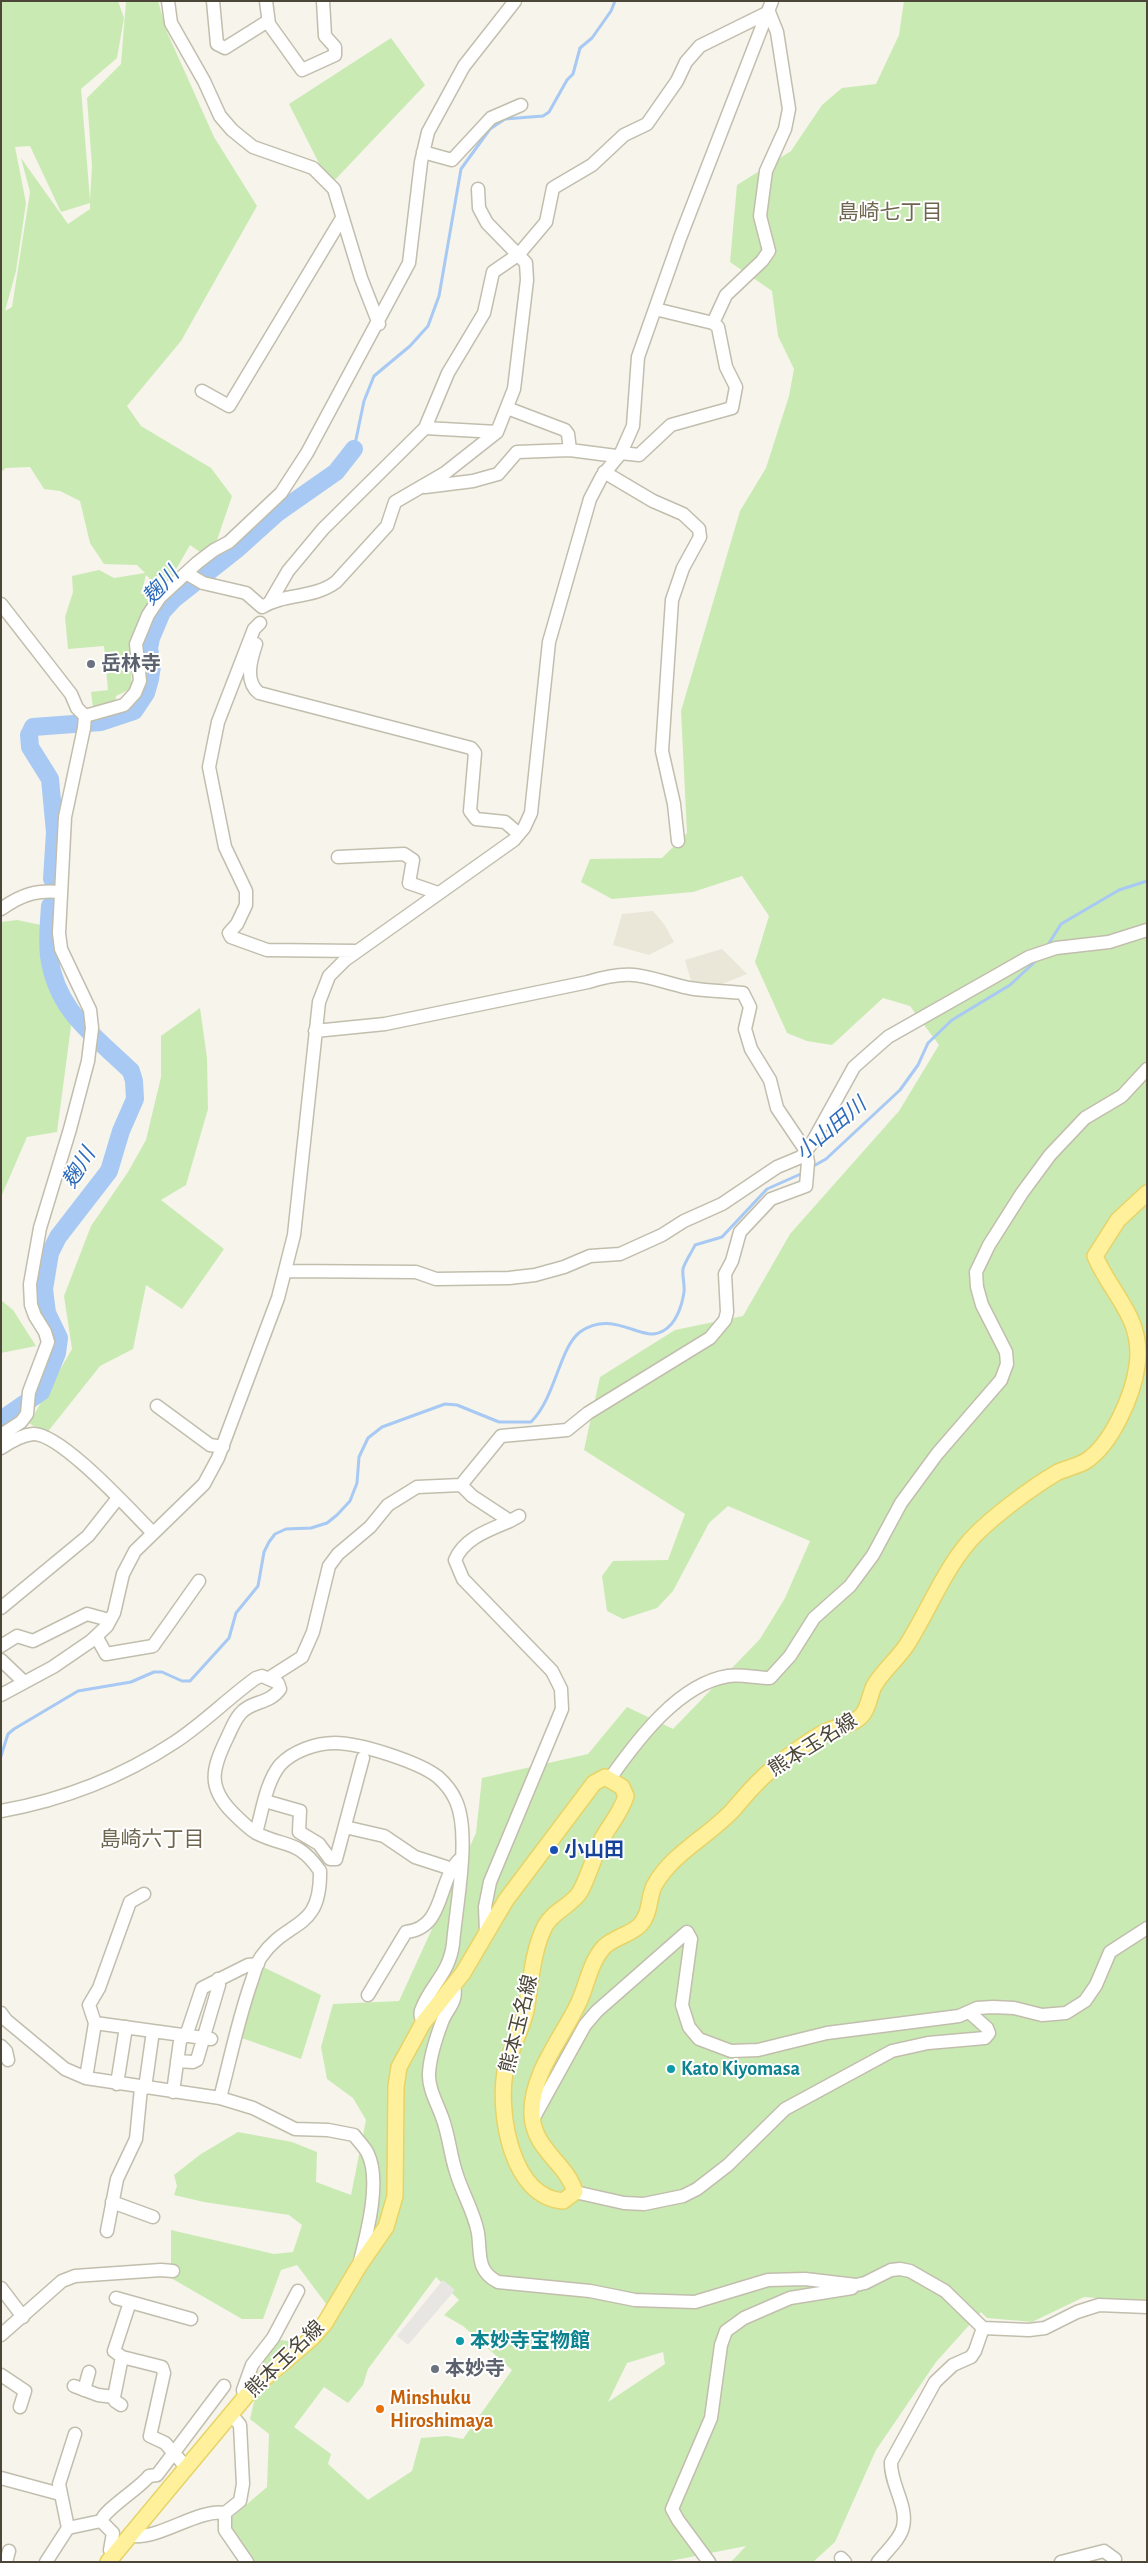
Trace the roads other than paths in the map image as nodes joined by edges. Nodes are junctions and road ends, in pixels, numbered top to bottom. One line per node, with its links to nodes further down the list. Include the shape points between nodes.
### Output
1 (168, 1): 11 (street, via 172,23 220,116 253,147 313,168 334,189)
2 (213, 1): 7 (street, via 217,44 225,48)
3 (266, 1): 7 (street)
4 (324, 1): 7 (street, via 325,36 335,47 335,55 302,70)
5 (515, 1): 9 (street, via 464,66 428,132)
6 (771, 7): 12 (street, via 700,46 686,62 647,124 624,135 592,165 554,188 546,222); 13 (street); 15 (street, via 789,110 785,129 766,171 760,216 769,251 726,294)
7 (268, 21)
8 (521, 105): 9 (street, via 491,118 452,160)
9 (423, 152): 14 (street, via 409,264)
10 (478, 189): 12 (street, via 479,208 486,223)
11 (342, 218): 14 (street); 16 (street, via 229,406)
12 (519, 254): 17 (street, via 526,262 527,280 514,389); 18 (street, via 493,272 484,312 448,373)
13 (655, 310): 15 (street); 21 (street, via 638,357 633,426)
14 (379, 324): 24 (street, via 281,493)
15 (713, 324): 21 (street, via 718,327 726,368 736,387 732,408 671,425 639,454)
16 (202, 391)
17 (507, 408): 19 (street); 20 (street, via 565,430)
18 (425, 428): 19 (street); 26 (street, via 323,529)
19 (497, 432): 23 (street, via 445,473)
20 (570, 450): 21 (street); 23 (street, via 518,452 498,474 473,481)
21 (619, 454): 22 (street)
22 (604, 472): 29 (street, via 590,499 553,625 531,813); 30 (street, via 653,501 683,514 699,529 700,537 682,568 672,600 662,751 674,804)
23 (417, 488): 26 (street, via 395,502 387,526 336,582 306,596)
24 (188, 574): 26 (street, via 203,583 238,590); 28 (street, via 160,597 142,630 136,644 140,680 135,693 124,705)
25 (1, 604): 28 (street, via 71,694)
26 (266, 604): 27 (street)
27 (260, 624): 29 (street, via 251,661 250,677 255,690 272,698 470,748 475,754 470,811 476,819 505,822); 36 (street, via 254,629 218,722 208,767 225,847 246,891 246,905 229,933 231,937 267,950)
28 (84, 721): 32 (street, via 65,817)
29 (519, 834): 33 (street)
30 (678, 841)
31 (338, 857): 33 (street, via 404,854 412,860 409,883)
32 (60, 892): 34 (street, via 34,892); 43 (street, via 61,949 85,995 92,1028 88,1061 40,1228 30,1284 31,1305 48,1342 29,1392 29,1410 21,1422)
33 (438, 893): 36 (street)
34 (1, 909)
35 (1147, 930): 39 (street, via 1109,942 1056,948 1029,957 888,1037 854,1067)
36 (357, 951): 37 (street, via 329,976 319,1002)
37 (315, 1031): 39 (street, via 385,1024 610,975 637,974 690,988 743,993 750,1007 745,1029 751,1049 770,1080 777,1108); 41 (street, via 294,1235)
38 (1147, 1069): 59 (street, via 1122,1096 1085,1118 1050,1155 989,1245 976,1272 977,1287 982,1305 1006,1352 1007,1364 1002,1380 937,1454 901,1503 865,1567 850,1586 814,1618 790,1656 770,1678 728,1676 704,1684 671,1707 634,1745 611,1777)
39 (807, 1156): 41 (street, via 778,1167 722,1204 620,1254 590,1256 535,1275 436,1280 416,1272); 46 (street, via 806,1186 771,1199 740,1232 725,1274 725,1320 710,1338 588,1413 567,1430 501,1436)
40 (1147, 1193): 89 (main road, 熊本玉名線, via 1118,1220 1094,1256 1131,1316 1138,1342 1137,1367 1129,1395 1105,1444 1086,1460 1058,1473 1025,1496 968,1543 946,1575 906,1647 875,1685 862,1716 825,1732 768,1772 744,1794 733,1810 667,1869 654,1887 650,1906 641,1924 606,1945 598,1955 578,2003 542,2071)
41 (286, 1271): 44 (street)
42 (157, 1406): 44 (street, via 210,1445)
43 (1, 1435)
44 (223, 1447): 48 (street, via 204,1484)
45 (1, 1448): 47 (street, via 13,1440 34,1434 50,1439)
46 (461, 1485): 55 (street, via 417,1487 388,1505 370,1527 338,1554 329,1566 313,1632 302,1657); 68 (street, via 472,1496 515,1519 478,1536 459,1550 455,1560 463,1579 552,1671 561,1689 562,1709 490,1882 485,1907)
47 (118, 1498): 48 (street); 50 (street, via 88,1536)
48 (153, 1533): 51 (street, via 134,1551 123,1574 114,1613)
49 (199, 1581): 52 (street, via 153,1646 106,1654)
50 (1, 1608)
51 (109, 1620): 52 (street); 53 (street, via 87,1614 33,1641 17,1636)
52 (96, 1636): 56 (street)
53 (1, 1646)
54 (1, 1660): 56 (street)
55 (269, 1678): 61 (street, via 256,1678 174,1742 95,1786 54,1800); 63 (street, via 278,1683 280,1689 277,1694 247,1706 239,1715 214,1769 221,1801)
56 (24, 1682): 57 (street)
57 (1, 1695)
58 (363, 1758): 62 (street)
59 (605, 1777): 68 (main road, 熊本玉名線, via 594,1783 522,1878); 90 (main road, 熊本玉名線, via 622,1787 626,1796 622,1810 604,1836 580,1891 546,1924 535,1960 525,2014 505,2073 507,2138 523,2173 554,2201 563,2201)
60 (265, 1801): 62 (street, via 300,1811 299,1832 319,1844 330,1859 336,1859); 63 (street); 64 (street, via 273,1776 280,1765 294,1754 317,1744 336,1743 377,1751 437,1776 448,1787 461,1823)
61 (1, 1811)
62 (345, 1826): 65 (street, via 384,1836 415,1857)
63 (256, 1833): 69 (street, via 300,1848 320,1871 316,1904 310,1914 279,1937)
64 (461, 1858): 65 (street); 75 (street, via 451,1956 445,1972 421,2008)
65 (452, 1869): 72 (street, via 431,1919 415,1931 406,1932)
66 (144, 1894): 76 (street, via 130,1902 99,1988 92,1998 89,2006)
67 (1147, 1928): 74 (street, via 1110,1952 1085,2002 1066,2013 1042,2015 993,2007)
68 (486, 1932): 71 (main road, 熊本玉名線)
69 (258, 1964): 70 (street, via 248,1965); 88 (street, via 246,1997)
70 (218, 1980): 79 (street, via 202,1988); 80 (street)
71 (454, 1987): 75 (main road, 熊本玉名線); 96 (street, via 454,2001 433,2046 430,2087 443,2118 456,2174 475,2219 481,2262 492,2279 635,2300 671,2302 694,2302 768,2280 805,2279)
72 (368, 1995)
73 (1, 2012): 84 (street, via 6,2020 65,2069)
74 (969, 2012): 89 (street, via 827,2033 758,2050 731,2051 699,2039 689,2027 682,2004 691,1939 687,1932 585,2025); 90 (street, via 987,2028 985,2038 928,2043 892,2051 785,2109 728,2165 683,2196 644,2204)
75 (423, 2022): 94 (main road, 熊本玉名線, via 399,2067 391,2213 386,2227)
76 (95, 2023): 77 (street); 84 (street)
77 (126, 2027): 78 (street); 85 (street)
78 (153, 2031): 79 (street); 86 (street)
79 (183, 2036): 80 (street); 83 (street)
80 (207, 2039): 83 (street, via 197,2060)
81 (1, 2046): 82 (street)
82 (8, 2060)
83 (177, 2061): 87 (street)
84 (86, 2078): 85 (street)
85 (116, 2084): 86 (street)
86 (143, 2088): 87 (street); 91 (street, via 136,2138 117,2178)
87 (173, 2092): 88 (street)
88 (220, 2098): 94 (street, via 253,2108 295,2129 354,2135 368,2154 372,2168 372,2209)
89 (533, 2119): 90 (main road, 熊本玉名線, via 541,2145 572,2181)
90 (575, 2192)
91 (112, 2202): 92 (street); 93 (street)
92 (153, 2217)
93 (107, 2231)
94 (359, 2266): 110 (main road, 熊本玉名線, via 325,2323)
95 (173, 2271): 102 (street, via 75,2276 62,2281)
96 (856, 2285): 104 (street, via 891,2270 910,2271 945,2291); 127 (street, via 851,2289 806,2294 765,2307 726,2331 710,2418 672,2509)
97 (1, 2288): 102 (street)
98 (298, 2291): 110 (street, via 274,2338 252,2365 243,2390)
99 (116, 2298): 100 (street)
100 (130, 2302): 103 (street); 106 (street, via 114,2352)
101 (1147, 2307): 104 (street, via 1099,2305 1045,2328)
102 (23, 2316): 105 (street)
103 (191, 2319)
104 (983, 2328): 128 (street, via 971,2357 953,2365 935,2382 891,2462 890,2473 904,2514 903,2527)
105 (1, 2335)
106 (122, 2358): 107 (street, via 118,2401 79,2388); 114 (street, via 162,2367 164,2373 150,2436 165,2443)
107 (89, 2372)
108 (1, 2375): 111 (street, via 25,2391)
109 (224, 2386): 114 (street)
110 (246, 2397): 112 (main road, 熊本玉名線)
111 (20, 2406)
112 (231, 2414): 115 (main road, 熊本玉名線); 118 (street, via 240,2425 243,2484 240,2501)
113 (75, 2434): 117 (street)
114 (174, 2454): 115 (street); 119 (street, via 156,2475 149,2476 143,2484 127,2493)
115 (186, 2467): 121 (main road, 熊本玉名線)
116 (1, 2478): 117 (street)
117 (60, 2494): 120 (street)
118 (225, 2513): 121 (street, via 186,2521 151,2534); 126 (street, via 225,2530)
119 (101, 2521): 120 (street); 122 (street, via 113,2533)
120 (68, 2528): 125 (street)
121 (130, 2535): 122 (main road, 熊本玉名線)
122 (111, 2558)
123 (1058, 2560): 124 (street, via 1104,2551)
124 (1119, 2561)
125 (46, 2562)
126 (247, 2562)
127 (708, 2562)
128 (878, 2562)

